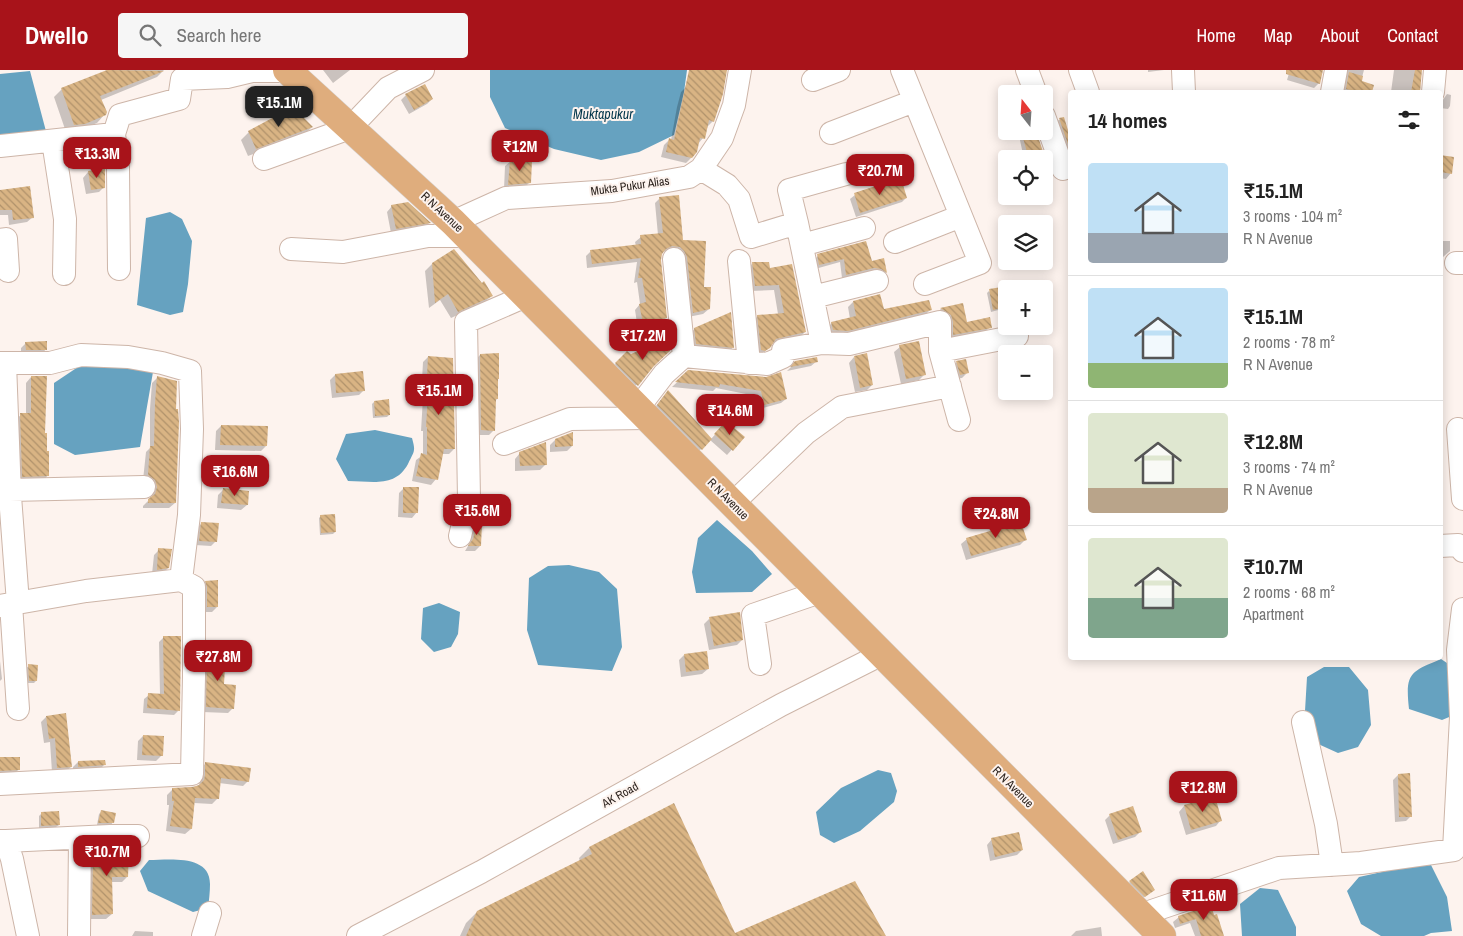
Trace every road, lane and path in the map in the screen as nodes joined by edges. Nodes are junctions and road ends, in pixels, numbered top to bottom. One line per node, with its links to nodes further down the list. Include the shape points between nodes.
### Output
1 (423, 70): 18 (street, via 388,88)
2 (740, 70): 25 (street, via 734,106 722,138)
3 (839, 70): 11 (street)
4 (902, 70): 17 (street)
5 (1028, 70): 12 (street)
6 (1080, 70): 13 (street)
7 (1184, 70): 14 (street)
8 (1336, 70): 15 (street)
9 (1435, 70): 16 (street)
10 (291, 72): 18 (main road, R N Avenue); 20 (street, via 252,71 227,77 182,79 179,99 120,114)
11 (813, 80)
12 (1033, 85)
13 (1087, 90)
14 (1184, 90)
15 (1332, 90)
16 (1432, 90)
17 (914, 100): 19 (street); 28 (street)
18 (350, 128): 24 (street); 30 (main road, R N Avenue)
19 (831, 133)
20 (114, 134): 22 (street); 37 (street, via 118,168)
21 (1053, 140): 26 (street)
22 (53, 141): 23 (street); 39 (street, via 65,219)
23 (0, 146)
24 (264, 159)
25 (701, 169): 30 (street, Mukta Pukur Alias, via 689,177 612,191 506,198); 31 (street, via 727,185 739,199 751,237)
26 (1063, 169)
27 (846, 174): 31 (street, via 789,190)
28 (960, 216): 33 (street); 41 (street, via 980,263)
29 (864, 228): 31 (street)
30 (460, 229): 34 (street, via 343,252); 42 (main road, R N Avenue)
31 (800, 234): 43 (street)
32 (0, 240): 38 (street, via 6,239)
33 (895, 242)
34 (291, 250)
35 (674, 259): 47 (street)
36 (739, 261): 49 (street)
37 (119, 269)
38 (8, 271)
39 (64, 274)
40 (878, 281): 43 (street)
41 (925, 284)
42 (526, 296): 51 (main road, R N Avenue); 59 (street, via 466,322 469,499)
43 (813, 297): 45 (street)
44 (1017, 336): 46 (street)
45 (822, 342): 46 (street, via 849,344 940,322); 49 (street, via 784,350 783,357 767,364)
46 (940, 350): 50 (street)
47 (684, 356): 49 (street); 51 (street, via 664,374)
48 (2, 363): 56 (street); 62 (street, via 50,363 81,356 128,357 190,371 189,515)
49 (749, 363)
50 (950, 386): 52 (street); 58 (street, via 842,407 806,433)
51 (643, 413): 54 (street, via 570,419); 58 (main road, R N Avenue)
52 (959, 420)
53 (1458, 429): 57 (street)
54 (504, 444)
55 (144, 488): 56 (street)
56 (10, 490): 64 (street)
57 (1463, 499)
58 (732, 504): 63 (main road, R N Avenue)
59 (460, 536)
60 (1443, 546): 61 (street, via 1458,545)
61 (1463, 551)
62 (181, 580): 64 (street, via 86,590); 70 (street, via 194,587 192,774)
63 (820, 592): 66 (main road, R N Avenue); 67 (street, via 753,615)
64 (10, 605): 68 (street)
65 (1463, 609): 74 (street, via 1458,650 1461,717)
66 (882, 654): 77 (main road, R N Avenue); 81 (street, AK Road, via 781,705 481,872)
67 (760, 664)
68 (18, 709)
69 (1302, 722): 75 (street, via 1326,824)
70 (0, 784)
71 (138, 836): 72 (street)
72 (80, 838): 73 (street); 79 (street)
73 (3, 841): 78 (street, via 12,860)
74 (1459, 848): 75 (street)
75 (1332, 865): 77 (street, via 1280,868)
76 (210, 913): 80 (street)
77 (1149, 929)
78 (28, 936)
79 (79, 936)
80 (203, 936)
81 (358, 936)

